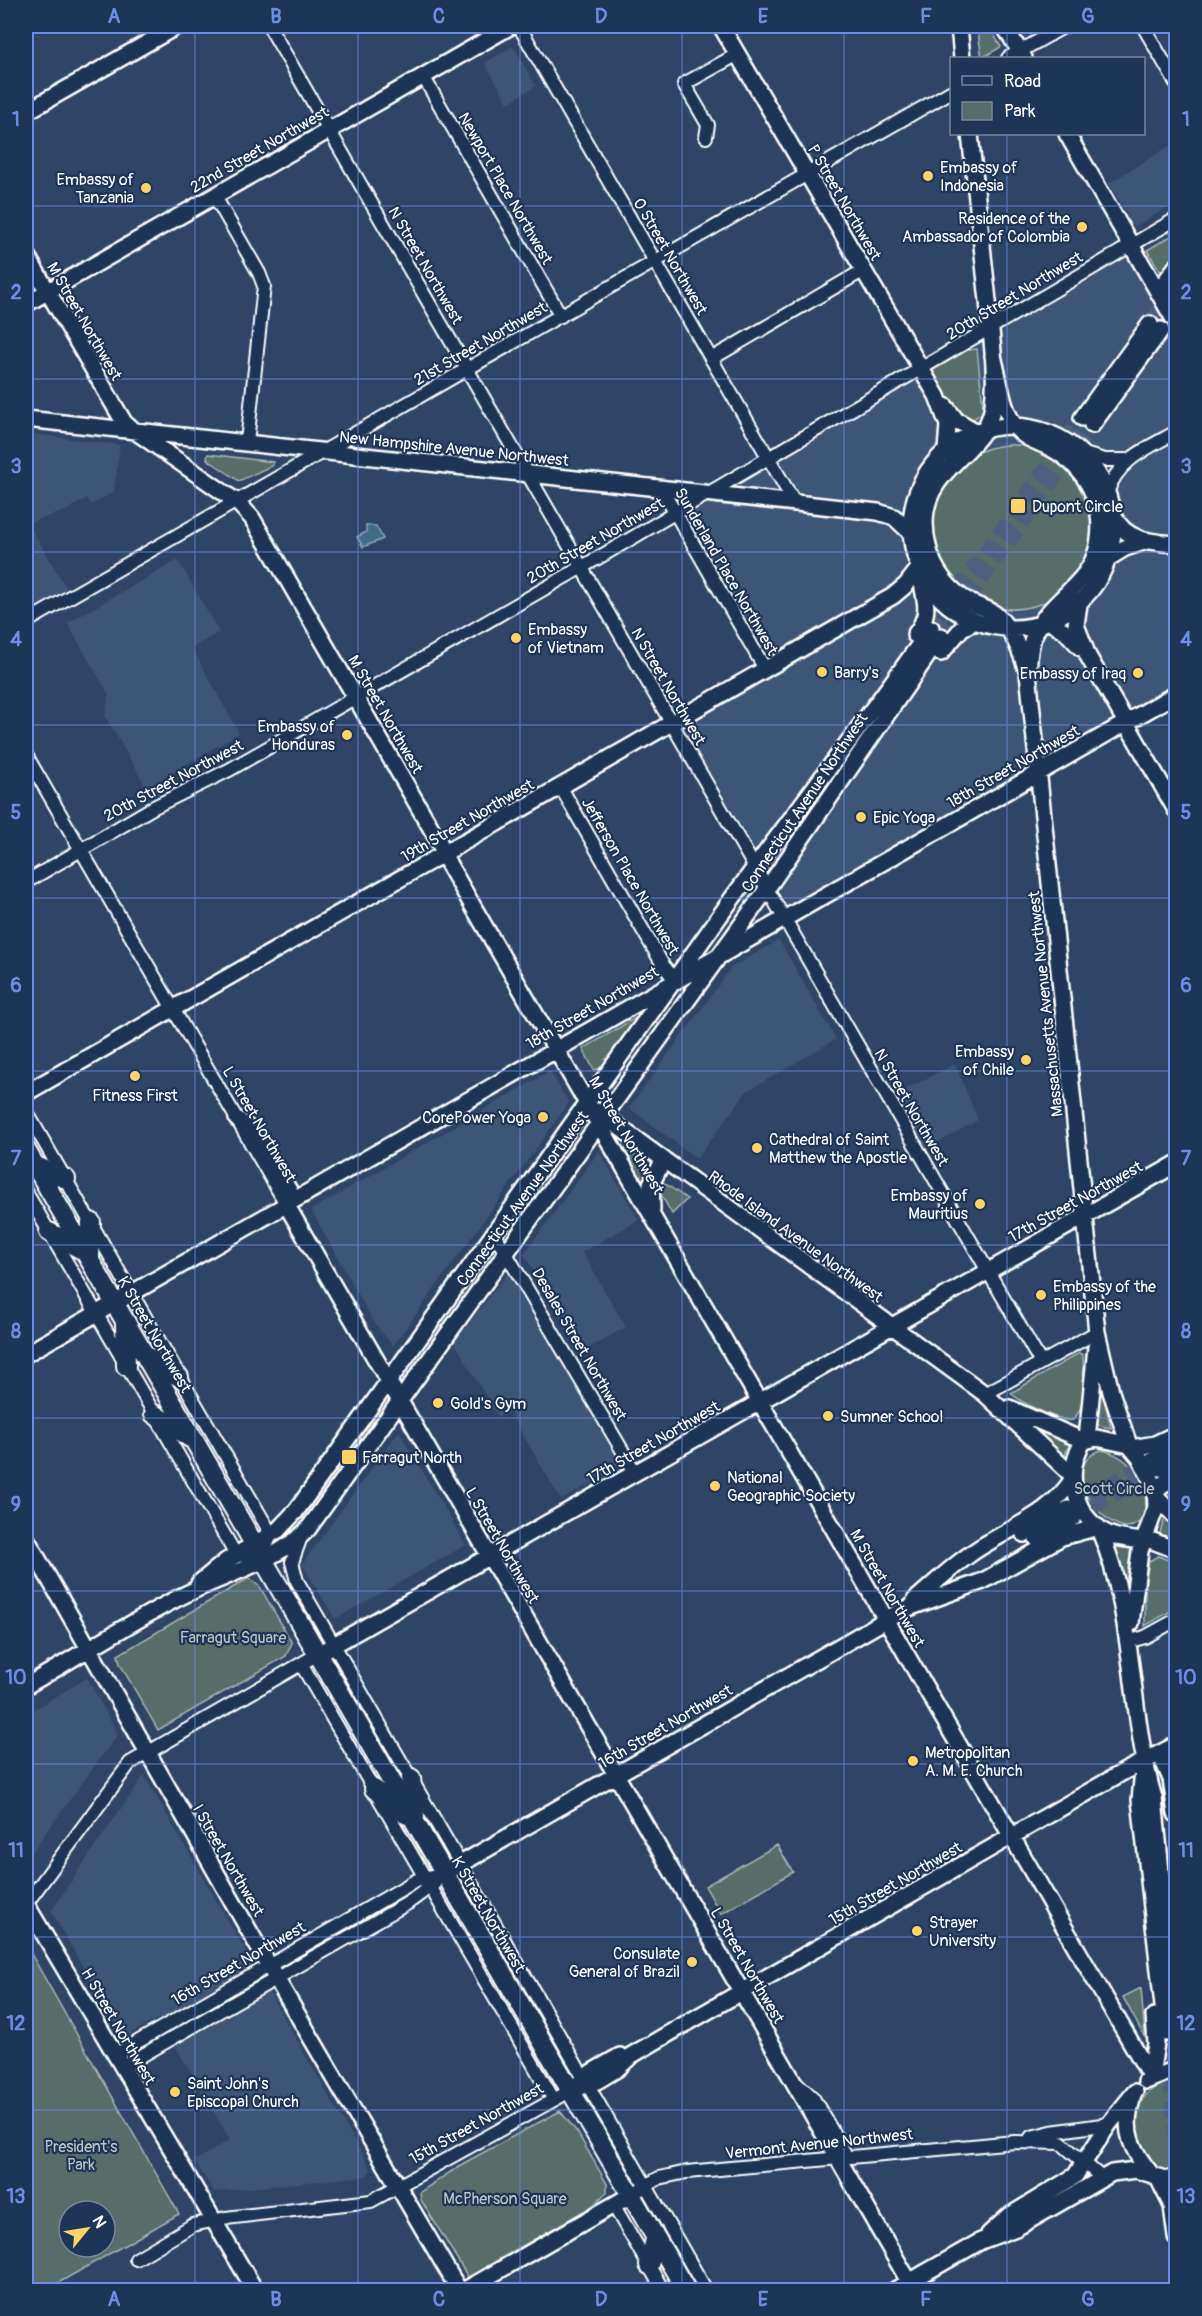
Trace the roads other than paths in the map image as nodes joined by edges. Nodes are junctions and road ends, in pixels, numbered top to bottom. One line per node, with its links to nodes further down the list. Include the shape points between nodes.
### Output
1 (177, 26): 16 (main road)
2 (269, 26): 17 (street, N Street Northwest)
3 (511, 26): 13 (main road, 22nd Street Northwest)
4 (519, 26): 26 (street, O Street Northwest)
5 (721, 26): 10 (main road, P Street Northwest)
6 (959, 26): 12 (main road)
7 (1004, 26): 11 (main road)
8 (1065, 26): 11 (street)
9 (1143, 26): 14 (street)
10 (738, 54): 20 (street, via 684,84 708,125); 21 (main road, P Street Northwest)
11 (1017, 56)
12 (962, 57)
13 (423, 76): 17 (main road, 22nd Street Northwest); 32 (street, Newport Place Northwest)
14 (1176, 83)
15 (950, 92): 21 (street, 21st Street Northwest)
16 (26, 112)
17 (329, 130): 22 (main road, 22nd Street Northwest); 39 (street, N Street Northwest)
18 (970, 135): 35 (main road)
19 (1067, 135): 24 (main road)
20 (706, 137)
21 (808, 174): 26 (street, 21st Street Northwest); 28 (main road, P Street Northwest)
22 (214, 195): 30 (main road, 22nd Street Northwest); 47 (street, via 264,286)
23 (1176, 219): 24 (street, 20th Street Northwest)
24 (1131, 245): 29 (main road); 35 (street, 20th Street Northwest)
25 (26, 254): 30 (main road, M Street Northwest)
26 (655, 261): 32 (street, 21st Street Northwest); 37 (street, O Street Northwest)
27 (1176, 267): 29 (main road)
28 (864, 270): 37 (street); 38 (main road, P Street Northwest)
29 (1169, 290): 33 (main road)
30 (47, 291): 31 (main road, 22nd Street Northwest); 44 (main road, M Street Northwest)
31 (26, 304)
32 (561, 316): 39 (street, 21st Street Northwest)
33 (1176, 323)
34 (1156, 327): 42 (main road)
35 (991, 328): 36 (main road); 38 (street, 20th Street Northwest)
36 (993, 356): 43 (main road, via 1006,413); 45 (main road, via 993,405)
37 (711, 359): 51 (street, O Street Northwest)
38 (921, 369): 40 (main road, P Street Northwest); 51 (street, 20th Street Northwest)
39 (467, 370): 49 (street, 21st Street Northwest); 53 (street, N Street Northwest)
40 (937, 396): 45 (main road, P Street Northwest, via 956,420); 48 (main road, P Street Northwest, via 948,425)
41 (26, 419): 44 (main road, New Hampshire Avenue Northwest)
42 (1087, 422)
43 (1014, 425): 45 (main road); 50 (main road, via 1053,434); 72 (main road, via 1024,436 1071,463 1088,483 1099,511 1098,543 1088,571)
44 (132, 431): 47 (main road, New Hampshire Avenue Northwest); 58 (main road, M Street Northwest)
45 (981, 431): 48 (main road); 73 (main road, via 933,490 926,536 934,564 946,584 968,602 992,612)
46 (1176, 432): 52 (street)
47 (247, 442): 49 (main road, New Hampshire Avenue Northwest)
48 (946, 450): 57 (main road, via 929,470)
49 (322, 453): 53 (main road, New Hampshire Avenue Northwest); 58 (street, 21st Street Northwest)
50 (1084, 454): 52 (street); 55 (main road)
51 (768, 457): 56 (street, 20th Street Northwest); 59 (street, O Street Northwest)
52 (1126, 460): 55 (street, via 1114,474)
53 (527, 473): 54 (main road, New Hampshire Avenue Northwest); 67 (street, N Street Northwest)
54 (661, 489): 56 (main road, New Hampshire Avenue Northwest); 61 (street, Sunderland Place Northwest)
55 (1107, 493): 62 (main road)
56 (706, 494): 59 (main road, New Hampshire Avenue Northwest); 61 (street, 20th Street Northwest)
57 (914, 499): 60 (main road, New Hampshire Avenue Northwest, via 894,510); 63 (main road)
58 (237, 502): 71 (street, 21st Street Northwest); 78 (main road, M Street Northwest, via 252,518)
59 (794, 502): 60 (main road, New Hampshire Avenue Northwest)
60 (878, 512): 63 (main road, New Hampshire Avenue Northwest, via 894,517)
61 (675, 513): 67 (street, 20th Street Northwest); 75 (street, Sunderland Place Northwest)
62 (1113, 515): 64 (main road, via 1122,530); 66 (main road, via 1113,538)
63 (911, 532): 68 (main road)
64 (1147, 541): 65 (main road); 66 (main road)
65 (1176, 544)
66 (1107, 559): 69 (main road, via 1096,584)
67 (581, 567): 78 (street, 20th Street Northwest); 79 (street, N Street Northwest)
68 (920, 572): 70 (main road, via 947,604); 75 (main road, 19th Street Northwest, via 900,591); 83 (main road, via 926,620 834,748)
69 (1079, 604): 72 (main road); 74 (main road, via 1076,626)
70 (976, 621): 73 (main road); 85 (main road, via 952,637 852,777)
71 (26, 622)
72 (1044, 623): 73 (main road); 74 (main road, via 1066,632); 76 (main road, Massachusetts Avenue Northwest, via 1032,642)
73 (1007, 628): 76 (main road, Massachusetts Avenue Northwest)
74 (1088, 656): 80 (main road)
75 (765, 669): 79 (main road, 19th Street Northwest)
76 (1028, 673): 82 (main road, Massachusetts Avenue Northwest)
77 (1176, 694): 80 (main road, 18th Street Northwest)
78 (355, 697): 87 (street, 20th Street Northwest); 88 (main road, M Street Northwest)
79 (671, 723): 84 (main road, 19th Street Northwest); 89 (street, N Street Northwest)
80 (1126, 723): 82 (main road, 18th Street Northwest); 86 (main road)
81 (26, 755): 87 (street, L Street Northwest)
82 (1038, 773): 92 (main road, 18th Street Northwest); 109 (main road, Massachusetts Avenue Northwest)
83 (815, 783): 85 (main road, Connecticut Avenue Northwest, via 936,632); 89 (main road, Connecticut Avenue Northwest)
84 (560, 786): 88 (main road, 19th Street Northwest); 94 (street, Jefferson Place Northwest)
85 (824, 809): 91 (main road, Connecticut Avenue Northwest)
86 (1176, 810)
87 (80, 849): 90 (street, 20th Street Northwest); 95 (street, L Street Northwest)
88 (444, 854): 95 (main road, 19th Street Northwest); 96 (main road, M Street Northwest)
89 (755, 868): 91 (street, N Street Northwest); 94 (main road, Connecticut Avenue Northwest)
90 (26, 882)
91 (768, 888): 92 (street, N Street Northwest); 93 (main road, Connecticut Avenue Northwest)
92 (785, 918): 93 (main road, 18th Street Northwest); 115 (street, N Street Northwest)
93 (718, 956): 94 (main road, 18th Street Northwest); 100 (main road, Connecticut Avenue Northwest)
94 (675, 980): 96 (main road, 18th Street Northwest); 98 (main road, Connecticut Avenue Northwest)
95 (173, 1009): 97 (main road, 19th Street Northwest); 101 (street, L Street Northwest)
96 (556, 1048): 98 (main road, M Street Northwest); 107 (main road, 18th Street Northwest)
97 (26, 1094)
98 (588, 1103): 100 (main road, M Street Northwest); 112 (main road, Connecticut Avenue Northwest)
99 (26, 1111): 105 (street, K Street Northwest)
100 (601, 1118): 103 (main road, Rhode Island Avenue Northwest); 108 (main road, M Street Northwest); 113 (main road, Connecticut Avenue Northwest)
101 (237, 1119): 107 (main road, L Street Northwest, via 257,1135)
102 (30, 1157): 105 (highway); 114 (highway, K Street Northwest)
103 (663, 1161): 108 (main road, via 651,1184); 120 (main road, Rhode Island Avenue Northwest)
104 (1176, 1164): 109 (main road, 17th Street Northwest)
105 (66, 1179): 110 (street, K Street Northwest)
106 (26, 1192): 111 (street)
107 (290, 1202): 116 (main road, 18th Street Northwest); 127 (main road, L Street Northwest, via 339,1296)
108 (653, 1214): 130 (main road, M Street Northwest)
109 (1085, 1216): 115 (main road, 17th Street Northwest); 121 (main road, Massachusetts Avenue Northwest)
110 (91, 1222): 114 (highway); 116 (street, K Street Northwest)
111 (49, 1233): 114 (highway); 118 (street)
112 (494, 1233): 113 (street, Desales Street Northwest); 127 (main road, Connecticut Avenue Northwest)
113 (506, 1250): 129 (main road, Connecticut Avenue Northwest); 139 (street, Desales Street Northwest)
114 (87, 1256): 117 (highway, K Street Northwest)
115 (988, 1271): 120 (main road, 17th Street Northwest); 124 (street, N Street Northwest)
116 (131, 1293): 117 (main road, 18th Street Northwest); 126 (street, K Street Northwest)
117 (114, 1303): 118 (main road, 18th Street Northwest); 119 (highway, K Street Northwest)
118 (95, 1313): 122 (main road, 18th Street Northwest); 125 (street)
119 (125, 1321): 123 (highway, K Street Northwest); 125 (highway)
120 (891, 1326): 128 (main road, Rhode Island Avenue Northwest); 130 (main road, 17th Street Northwest)
121 (1097, 1332): 124 (street); 133 (main road, Massachusetts Avenue Northwest); 136 (main road, Massachusetts Avenue Northwest, via 1111,1392)
122 (26, 1354)
123 (144, 1354): 126 (highway); 134 (highway, K Street Northwest)
124 (1041, 1363): 128 (street)
125 (126, 1366): 131 (street)
126 (179, 1377): 145 (street, K Street Northwest)
127 (391, 1377): 129 (main road, L Street Northwest); 145 (main road, Connecticut Avenue Northwest, via 296,1510)
128 (986, 1394): 133 (main road, Rhode Island Avenue Northwest, via 1020,1414); 140 (main road, Rhode Island Avenue Northwest)
129 (402, 1397): 146 (main road, Connecticut Avenue Northwest); 151 (main road, L Street Northwest, via 450,1489)
130 (764, 1399): 139 (main road, 17th Street Northwest); 155 (main road, M Street Northwest, via 807,1483)
131 (154, 1414): 134 (highway); 152 (street)
132 (1176, 1434): 136 (main road, via 1155,1444)
133 (1085, 1440): 136 (main road, via 1112,1440); 140 (main road, via 1078,1450)
134 (195, 1441): 150 (highway, K Street Northwest)
135 (1176, 1446): 137 (main road, via 1157,1463)
136 (1131, 1447): 141 (main road, via 1154,1483)
137 (1176, 1459)
138 (1176, 1471): 141 (main road)
139 (635, 1473): 151 (main road, 17th Street Northwest)
140 (1072, 1477): 144 (main road, via 1078,1497); 153 (main road, 16th Street Northwest, via 1051,1504 969,1554)
141 (1156, 1495): 143 (main road); 148 (main road, via 1155,1511)
142 (1071, 1513): 153 (main road, 16th Street Northwest)
143 (1176, 1517)
144 (1099, 1528): 148 (main road, via 1117,1537); 153 (main road, 16th Street Northwest, via 1056,1539 982,1581); 157 (main road)
145 (271, 1534): 150 (main road, Connecticut Avenue Northwest)
146 (302, 1534): 150 (main road, Connecticut Avenue Northwest); 158 (street, K Street Northwest, via 293,1557 294,1574)
147 (26, 1538): 159 (main road, I Street Northwest)
148 (1144, 1540): 149 (main road); 157 (main road, via 1134,1580)
149 (1176, 1550)
150 (258, 1551): 152 (main road); 154 (main road, via 237,1573); 160 (highway, K Street Northwest)
151 (493, 1554): 158 (main road, 17th Street Northwest); 167 (main road, L Street Northwest, via 571,1694)
152 (236, 1555): 154 (main road)
153 (933, 1592): 155 (main road, 16th Street Northwest)
154 (186, 1594): 159 (main road)
155 (894, 1615): 167 (main road, 16th Street Northwest); 172 (main road, M Street Northwest, via 920,1676)
156 (1176, 1620): 157 (street)
157 (1130, 1641): 166 (main road)
158 (334, 1645): 160 (main road, 17th Street Northwest); 168 (street, K Street Northwest)
159 (89, 1650): 162 (main road); 164 (main road, I Street Northwest)
160 (318, 1654): 161 (street, 17th Street Northwest); 171 (highway, K Street Northwest)
161 (301, 1664): 164 (street, 17th Street Northwest); 169 (street)
162 (26, 1686)
163 (1176, 1745): 165 (main road, 15th Street Northwest)
164 (148, 1752): 176 (street, via 126,1767); 178 (main road, I Street Northwest)
165 (1160, 1754): 166 (main road, 15th Street Northwest); 170 (main road, via 1171,1779)
166 (1144, 1762): 172 (main road, 15th Street Northwest); 173 (main road, via 1140,1800)
167 (620, 1772): 174 (main road, 16th Street Northwest); 179 (main road, L Street Northwest, via 688,1898)
168 (411, 1778): 171 (highway); 174 (street, K Street Northwest)
169 (374, 1789): 171 (highway); 175 (street)
170 (1176, 1814)
171 (415, 1822): 174 (highway, K Street Northwest)
172 (1015, 1835): 179 (main road, 15th Street Northwest); 183 (main road, M Street Northwest, via 1054,1895 1058,1918)
173 (1152, 1849): 177 (main road, via 1169,1887); 180 (main road); 183 (main road, via 1144,1920 1156,2036)
174 (452, 1868): 175 (street, 16th Street Northwest); 184 (street, K Street Northwest); 185 (highway, K Street Northwest)
175 (428, 1882): 178 (street, 16th Street Northwest); 187 (street)
176 (26, 1904): 181 (main road, H Street Northwest)
177 (1176, 1941)
178 (272, 1972): 181 (street, 16th Street Northwest); 195 (main road, I Street Northwest)
179 (746, 1989): 184 (main road, 15th Street Northwest, via 632,2055 617,2069); 190 (main road, L Street Northwest, via 794,2081)
180 (1171, 2032)
181 (119, 2061): 198 (main road, H Street Northwest)
182 (1176, 2069): 183 (main road)
183 (1151, 2077): 186 (main road)
184 (586, 2081): 185 (main road, 15th Street Northwest); 196 (street, K Street Northwest)
185 (570, 2091): 187 (street, 15th Street Northwest); 196 (highway, K Street Northwest)
186 (1135, 2092): 188 (main road); 192 (main road, via 1127,2118 1128,2136 1134,2153)
187 (554, 2100): 195 (street, 15th Street Northwest)
188 (1109, 2124): 189 (street, Vermont Avenue Northwest, via 1051,2132); 191 (main road)
189 (1015, 2142): 190 (street, Vermont Avenue Northwest); 191 (street, Vermont Avenue Northwest, via 1061,2143)
190 (843, 2158): 196 (street, Vermont Avenue Northwest, via 687,2172 660,2178); 204 (main road, L Street Northwest, via 864,2203)
191 (1085, 2164): 193 (street, Vermont Avenue Northwest); 201 (main road, via 1067,2183 1009,2216)
192 (1155, 2177): 193 (main road, via 1126,2170); 194 (main road); 199 (main road, via 1172,2206)
193 (1102, 2178): 201 (main road, via 1016,2228)
194 (1176, 2182)
195 (399, 2187): 198 (street, via 364,2203); 207 (main road, I Street Northwest)
196 (638, 2191): 197 (main road); 200 (highway, K Street Northwest); 210 (street, K Street Northwest)
197 (614, 2206): 203 (street); 208 (main road)
198 (212, 2220): 202 (street, via 193,2225); 206 (main road, H Street Northwest)
199 (1176, 2237)
200 (655, 2239): 203 (highway); 205 (highway, K Street Northwest)
201 (981, 2241): 204 (main road)
202 (136, 2259)
203 (649, 2265): 209 (street)
204 (913, 2283): 211 (main road)
205 (682, 2288)
206 (255, 2290)
207 (459, 2290)
208 (465, 2290)
209 (663, 2290)
210 (706, 2290)
211 (895, 2290)

